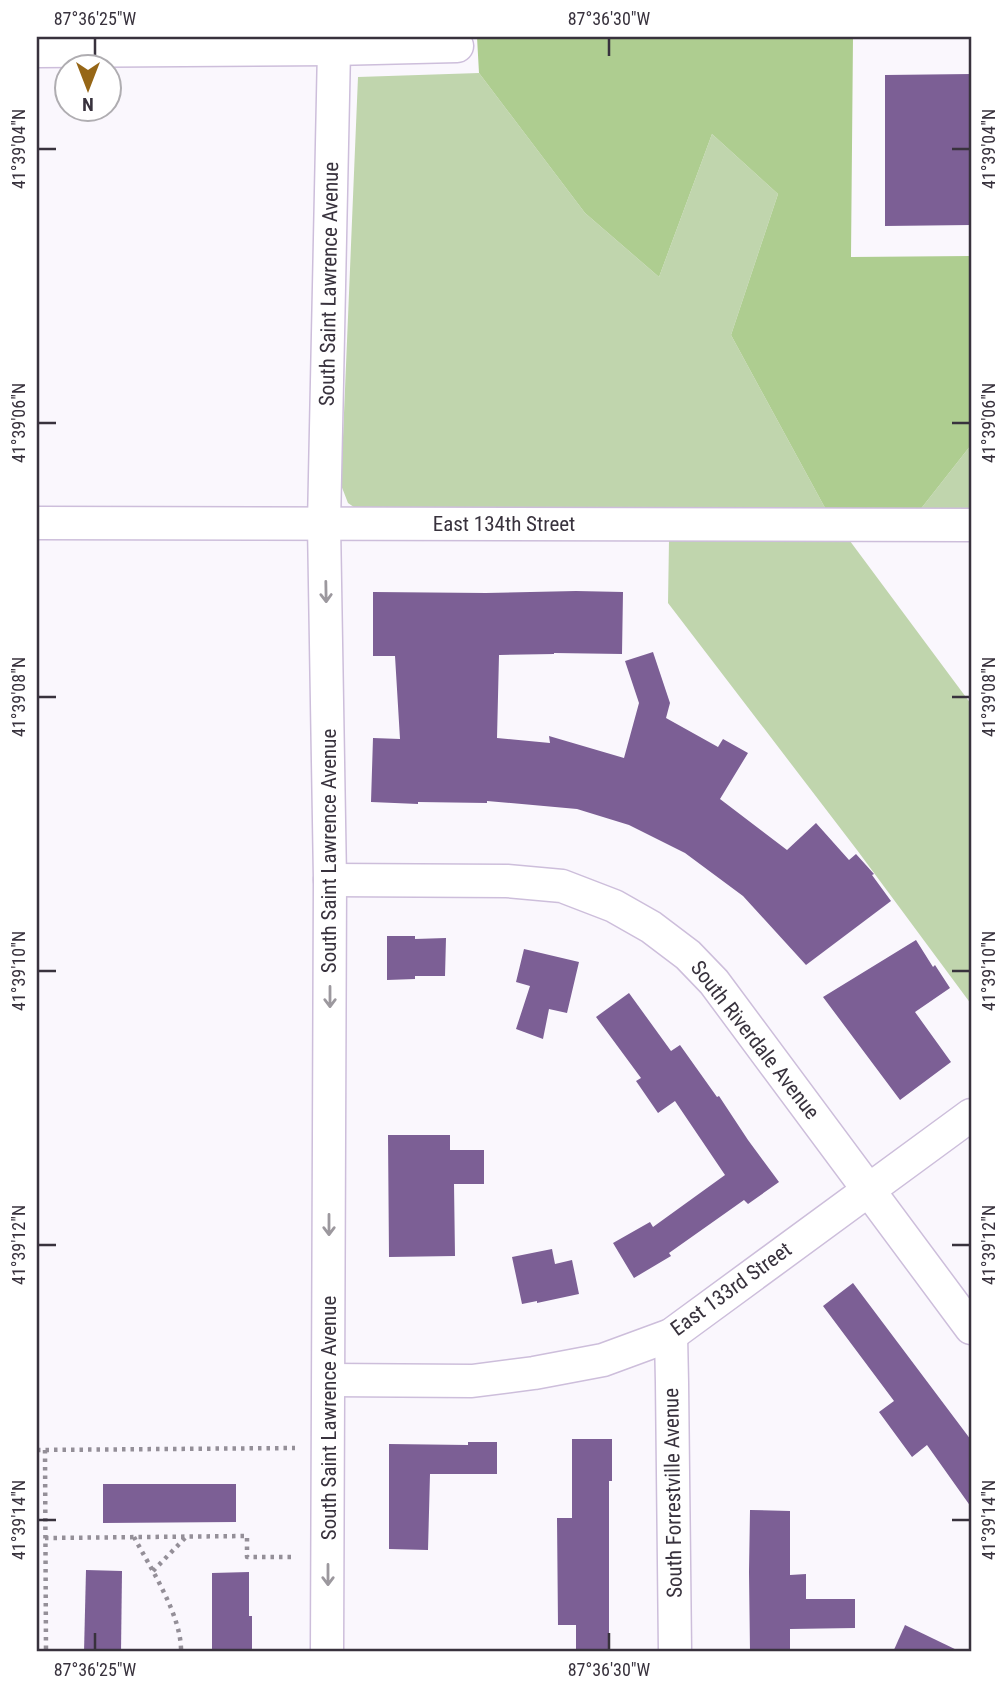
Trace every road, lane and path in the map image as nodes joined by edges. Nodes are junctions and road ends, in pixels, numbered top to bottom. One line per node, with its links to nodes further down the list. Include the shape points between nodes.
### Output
1 (457, 46): 2 (street)
2 (334, 49): 3 (street); 5 (street, South Saint Lawrence Avenue)
3 (37, 51)
4 (37, 523): 5 (street, East 134th Street)
5 (324, 524): 6 (street, East 134th Street); 7 (street, South Saint Lawrence Avenue, one-way to 7)
6 (971, 525)
7 (330, 880): 9 (street, South Riverdale Avenue, via 507,881 562,886 614,906 688,955 714,982); 12 (street, South Saint Lawrence Avenue, one-way to 12)
8 (971, 1115): 9 (street, East 133rd Street)
9 (868, 1189): 10 (street, South Riverdale Avenue); 11 (street, East 133rd Street)
10 (971, 1328)
11 (671, 1335): 12 (street, East 133rd Street, via 603,1360 534,1373 472,1381); 24 (street, South Forrestville Avenue)
12 (329, 1380): 23 (street, South Saint Lawrence Avenue, one-way to 23)
13 (295, 1448): 15 (path)
14 (37, 1450): 15 (path)
15 (45, 1450): 18 (path)
16 (187, 1536): 17 (path); 19 (path, via 247,1536 247,1557); 20 (path)
17 (134, 1537): 18 (path); 20 (path)
18 (45, 1538): 21 (path)
19 (296, 1557)
20 (153, 1571): 22 (path, via 178,1629)
21 (46, 1652)
22 (181, 1652)
23 (327, 1652)
24 (675, 1652)

